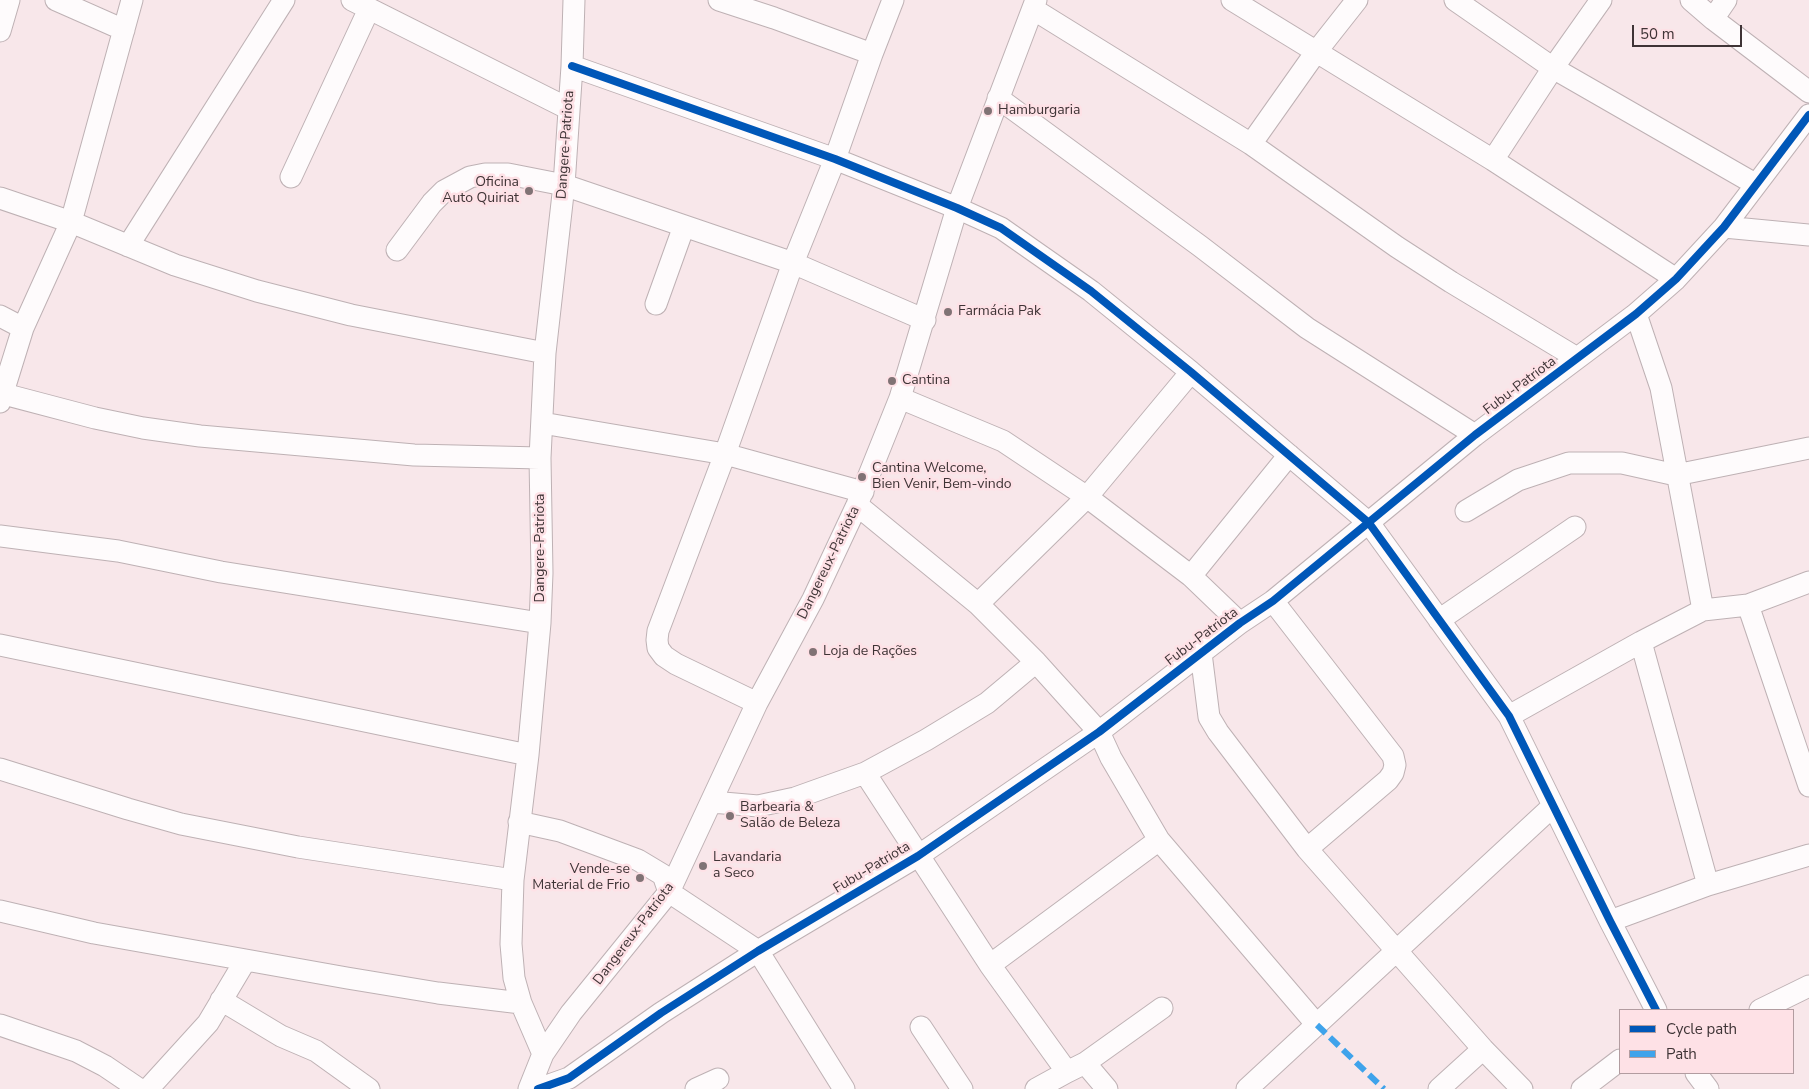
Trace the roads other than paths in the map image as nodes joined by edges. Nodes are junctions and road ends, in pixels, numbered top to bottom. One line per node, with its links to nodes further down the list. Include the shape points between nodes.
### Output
1 (9, 0): 18 (street)
2 (56, 0): 17 (street)
3 (132, 0): 17 (street)
4 (284, 0): 39 (street)
5 (574, 0): 21 (street, Dangere-Patriota)
6 (719, 0): 20 (street)
7 (893, 0): 20 (street)
8 (1232, 0): 19 (street)
9 (1357, 0): 19 (street)
10 (1455, 0): 22 (street)
11 (1601, 0): 22 (street)
12 (1692, 0): 16 (street)
13 (1726, 0): 16 (street)
14 (360, 5): 25 (street); 30 (street)
15 (1034, 5): 24 (street, Dangereux-Patriota); 27 (street)
16 (1713, 20): 23 (street)
17 (124, 30): 35 (street)
18 (0, 31)
19 (1316, 52): 27 (street); 29 (street)
20 (872, 54): 28 (street)
21 (572, 66): 25 (street, Dangere-Patriota); 28 (street)
22 (1553, 68): 29 (street); 31 (street)
23 (1809, 92)
24 (998, 98): 34 (street, Dangereux-Patriota); 54 (street, via 1308,328)
25 (569, 109): 32 (street, Dangere-Patriota)
26 (1809, 115): 31 (street, Fubu-Patriota)
27 (1251, 144): 49 (street, via 1397,247)
28 (835, 159): 34 (street); 41 (street)
29 (1492, 160): 42 (street)
30 (291, 177)
31 (1755, 184): 37 (street, Fubu-Patriota)
32 (564, 185): 36 (street); 40 (street, via 508,174 470,176 444,191 432,203); 48 (street, Dangere-Patriota)
33 (0, 198): 35 (street)
34 (957, 208): 46 (street, Dangereux-Patriota); 50 (street, via 1012,236 1079,282)
35 (71, 222): 39 (street); 47 (street)
36 (684, 226): 41 (street); 43 (street)
37 (1724, 227): 38 (street); 42 (street, Fubu-Patriota)
38 (1809, 235)
39 (128, 246): 48 (street, via 257,291 351,315)
40 (397, 250)
41 (793, 263): 46 (street); 56 (street)
42 (1676, 279): 44 (street, Fubu-Patriota)
43 (656, 304)
44 (1636, 314): 49 (street, Fubu-Patriota); 59 (street, via 1661,388)
45 (0, 316): 47 (street)
46 (925, 320): 52 (street, Dangereux-Patriota)
47 (23, 328): 51 (street)
48 (545, 352): 53 (street, Dangere-Patriota)
49 (1578, 358): 54 (street, Fubu-Patriota)
50 (1191, 372): 57 (street); 60 (street)
51 (1, 397): 58 (street, via 143,428 200,436 414,455)
52 (900, 398): 60 (street, via 1003,441); 61 (street, Dangereux-Patriota)
53 (542, 423): 56 (street); 58 (street, Dangere-Patriota)
54 (1475, 435): 63 (street, Fubu-Patriota)
55 (1809, 448): 59 (street)
56 (725, 454): 61 (street); 79 (street, via 656,640 661,652 676,664)
57 (1289, 455): 63 (street); 66 (street)
58 (540, 458): 73 (street, Dangere-Patriota)
59 (1676, 475): 62 (street, via 1622,463 1568,463 1518,480); 71 (street)
60 (1087, 497): 66 (street); 69 (street)
61 (860, 498): 69 (street); 79 (street, Dangereux-Patriota)
62 (1466, 511)
63 (1369, 523): 68 (street, Fubu-Patriota); 72 (street)
64 (1575, 526): 72 (street)
65 (0, 536): 73 (street, via 118,551 221,572)
66 (1191, 576): 74 (street)
67 (1809, 582): 70 (street)
68 (1273, 600): 74 (street, Fubu-Patriota); 90 (street, via 1393,756 1395,765 1388,780)
69 (978, 604): 78 (street)
70 (1748, 605): 71 (street); 85 (street)
71 (1703, 610): 75 (street)
72 (1439, 620): 80 (street)
73 (540, 623): 82 (street, Dangere-Patriota)
74 (1240, 623): 77 (street, Fubu-Patriota)
75 (1641, 642): 80 (street); 94 (street)
76 (0, 645): 82 (street)
77 (1201, 653): 81 (street, Fubu-Patriota); 90 (street, via 1209,717)
78 (1036, 662): 81 (street); 84 (street, via 987,703)
79 (757, 703): 86 (street, Dangereux-Patriota)
80 (1509, 716): 87 (street)
81 (1099, 732): 89 (street, via 1110,758); 92 (street, Fubu-Patriota)
82 (528, 755): 88 (street, Dangere-Patriota)
83 (0, 769): 93 (street, via 181,824 298,847)
84 (865, 773): 86 (street, via 795,798 758,806); 92 (street)
85 (1809, 786)
86 (712, 802): 95 (street, Dangereux-Patriota)
87 (1553, 806): 97 (street); 99 (street)
88 (519, 822): 93 (street, Dangere-Patriota); 95 (street, via 560,831 638,860 663,875)
89 (1159, 840): 101 (street); 109 (street)
90 (1307, 849): 99 (street)
91 (1809, 855): 94 (street)
92 (918, 856): 98 (street, Fubu-Patriota); 101 (street)
93 (513, 880): 104 (street, Dangere-Patriota, via 511,944 514,978)
94 (1708, 885): 97 (street)
95 (669, 892): 98 (street); 112 (street, Dangereux-Patriota)
96 (0, 912): 100 (street, via 94,933)
97 (1610, 921): 106 (street)
98 (758, 951): 117 (street, Fubu-Patriota, via 660,1013); 124 (street)
99 (1398, 952): 109 (street); 111 (street)
100 (245, 960): 103 (street); 104 (street, via 438,993)
101 (990, 965): 114 (street)
102 (1809, 986): 107 (street)
103 (221, 1000): 119 (street, via 208,1023); 120 (street, via 281,1036 316,1051)
104 (521, 1003): 112 (street, Dangere-Patriota)
105 (1162, 1008): 114 (street)
106 (1655, 1009)
107 (1762, 1009)
108 (0, 1025): 118 (street, via 76,1050 105,1066)
109 (1317, 1025): 128 (street)
110 (921, 1027): 125 (street)
111 (1483, 1050): 129 (street); 130 (street)
112 (542, 1054): 121 (street)
113 (1619, 1061): 131 (street)
114 (1076, 1067): 126 (street); 127 (street)
115 (1697, 1074): 132 (street)
116 (718, 1079): 123 (street)
117 (571, 1084): 122 (street, Fubu-Patriota)
118 (129, 1086)
119 (148, 1089)
120 (369, 1089)
121 (529, 1089)
122 (538, 1089)
123 (696, 1089)
124 (844, 1089)
125 (962, 1089)
126 (1036, 1089)
127 (1107, 1089)
128 (1247, 1089)
129 (1439, 1089)
130 (1522, 1089)
131 (1582, 1089)
132 (1708, 1089)

